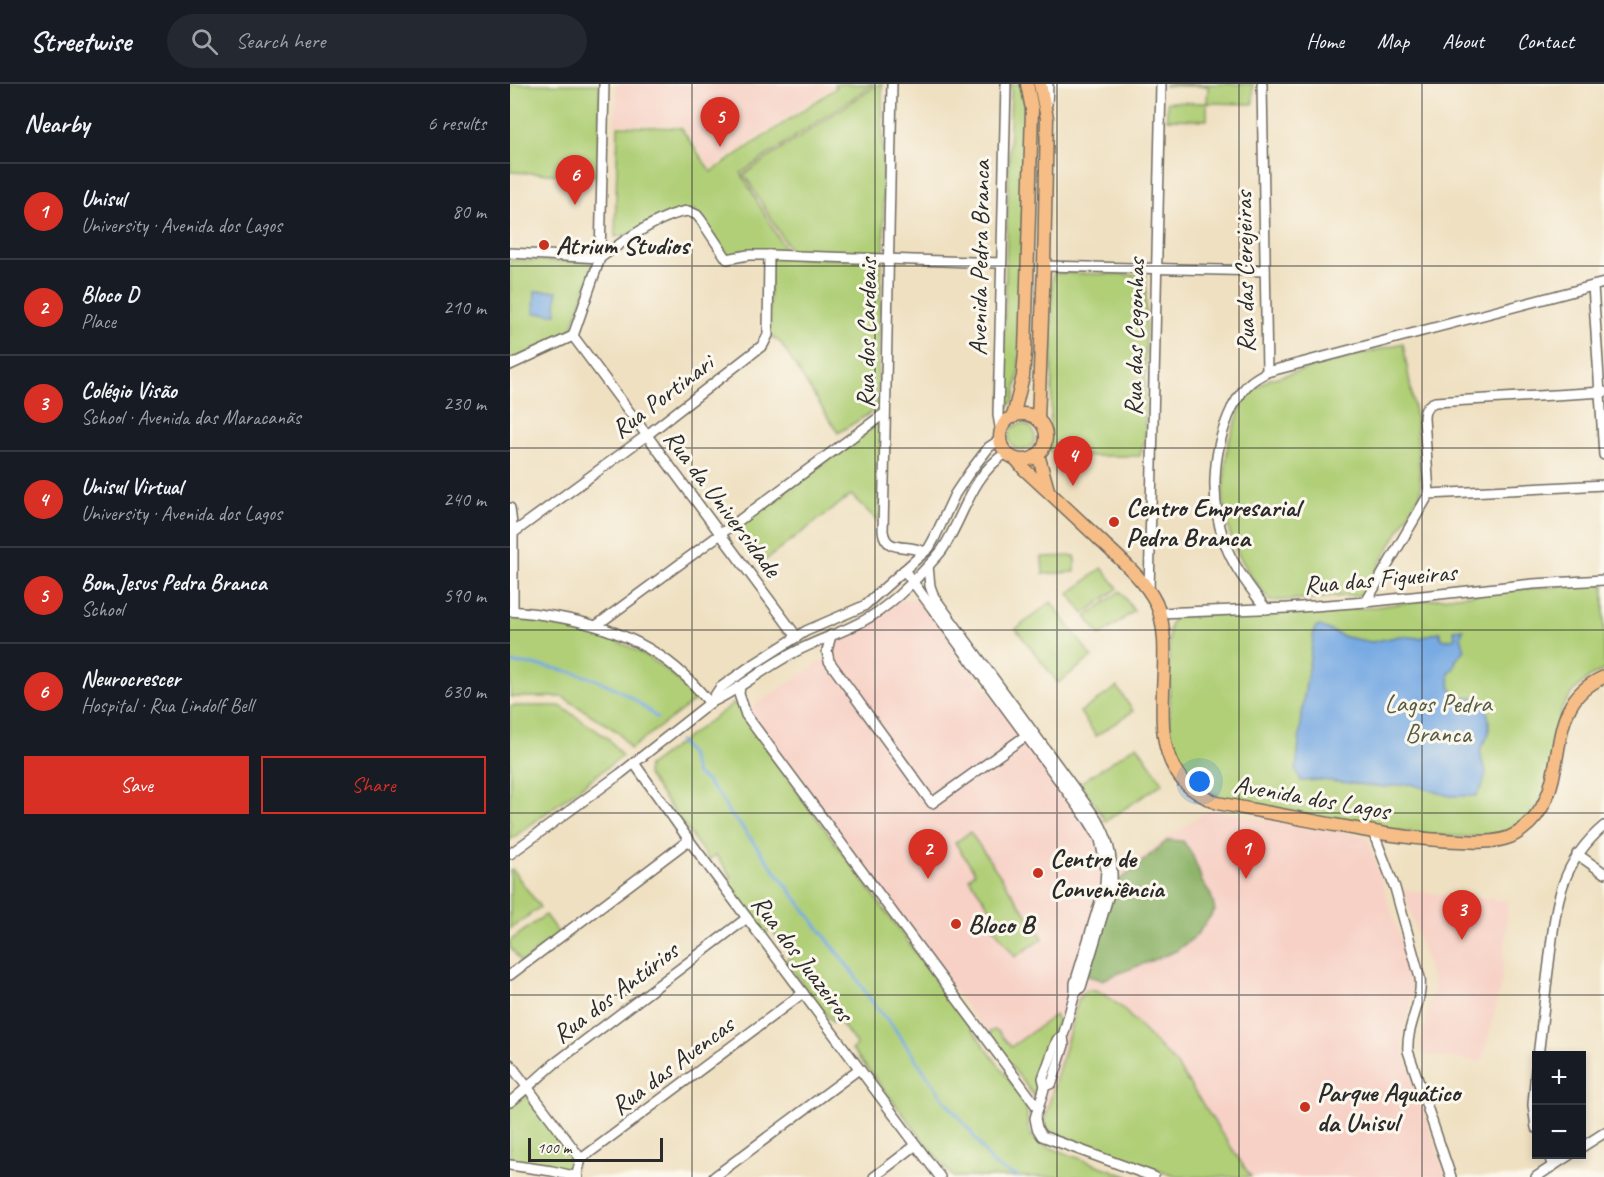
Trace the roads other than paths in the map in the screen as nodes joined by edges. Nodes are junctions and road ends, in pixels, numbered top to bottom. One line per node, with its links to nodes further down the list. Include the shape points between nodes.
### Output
1 (604, 84): 12 (street)
2 (892, 84): 13 (street, Rua dos Cardeais)
3 (1006, 84): 14 (street, Avenida Pedra Branca)
4 (1028, 84): 25 (main road, Avenida Pedra Branca, via 1032,109 1025,353)
5 (1040, 84): 9 (main road)
6 (1048, 84): 9 (street)
7 (1161, 84): 16 (street, Rua das Cegonhas)
8 (1262, 84): 17 (street, Rua das Cerejeiras)
9 (1047, 118): 15 (main road)
10 (510, 253): 12 (street)
11 (769, 255): 12 (street, via 727,259 697,215 688,211 631,236); 13 (street); 27 (street, Rua Portinari, via 768,335 763,345)
12 (600, 258): 20 (street)
13 (888, 260): 14 (street); 24 (street, Rua dos Cardeais)
14 (1001, 263): 28 (street, Avenida Pedra Branca)
15 (1044, 266): 16 (street); 26 (main road)
16 (1157, 268): 17 (street); 43 (street, Rua das Cegonhas)
17 (1265, 271): 22 (street, Rua das Cerejeiras)
18 (1604, 283): 19 (street)
19 (1593, 286): 22 (street); 23 (street)
20 (573, 336): 21 (street); 27 (street, Rua da Universidade)
21 (510, 365)
22 (1267, 372): 45 (street, Rua das Cerejeiras, via 1250,382 1225,423 1217,455 1215,490 1218,519 1228,552)
23 (1602, 392): 30 (street); 34 (street, via 1430,404 1424,418)
24 (885, 413): 37 (street); 38 (street, Rua dos Cardeais, via 884,538 892,546)
25 (1013, 417): 26 (main road, via 1026,415); 28 (main road)
26 (1038, 420): 29 (main road, via 1046,437)
27 (646, 435): 36 (street, Rua Portinari); 37 (street, Rua da Universidade)
28 (1000, 436): 31 (main road); 38 (street, via 962,483)
29 (1038, 454): 31 (main road, via 1028,459); 33 (main road)
30 (1604, 455)
31 (1011, 456): 33 (main road, Avenida dos Lagos); 39 (street, via 997,459 975,487 948,541)
32 (1604, 485): 34 (street)
33 (1049, 492): 43 (main road, Avenida dos Lagos)
34 (1429, 494): 44 (street)
35 (510, 508): 36 (street)
36 (513, 533): 46 (street)
37 (720, 534): 48 (street); 50 (street, Rua da Universidade)
38 (924, 552): 40 (street)
39 (928, 566): 42 (street); 66 (street, via 934,597 1107,836 1112,884 1081,987)
40 (904, 570): 42 (street); 50 (street, via 864,606)
41 (1604, 580): 44 (street, Rua das Figueiras)
42 (912, 582): 49 (street, via 865,621); 55 (street)
43 (1149, 592): 47 (main road, Avenida dos Lagos)
44 (1366, 602): 45 (street, Rua das Figueiras)
45 (1266, 609): 47 (street, Rua das Figueiras)
46 (512, 611): 48 (street)
47 (1159, 613): 58 (main road, Avenida dos Lagos, via 1164,634 1164,738 1174,769 1186,784 1217,803)
48 (597, 626): 53 (street, via 659,655 686,676)
49 (831, 635): 52 (street); 55 (street, via 829,661 932,803)
50 (796, 637): 53 (street, via 720,688)
51 (1604, 677): 58 (main road, Avenida dos Lagos, via 1586,687 1572,702 1563,723 1547,799 1523,828 1509,837 1478,842)
52 (740, 686): 53 (street); 54 (street)
53 (710, 703): 54 (street, via 733,700); 56 (street)
54 (742, 706): 72 (street)
55 (1027, 735): 66 (street, via 1100,839 1106,869)
56 (634, 763): 59 (street, Rua dos Juazeiros); 60 (street)
57 (1604, 826): 61 (street)
58 (1373, 832): 86 (street, via 1395,888 1420,978 1408,1051)
59 (689, 840): 63 (street, Rua dos Juazeiros); 64 (street)
60 (510, 854)
61 (1577, 854): 62 (street); 67 (street, via 1558,900)
62 (1604, 873)
63 (747, 918): 65 (street, Rua dos Juazeiros); 70 (street, Rua dos Antúrios, via 554,1064)
64 (510, 975)
65 (803, 993): 69 (street, Rua dos Juazeiros); 76 (street, Rua das Avencas)
66 (1075, 993): 72 (street, via 1052,1083 1045,1086)
67 (1539, 1051)
68 (510, 1064): 70 (street)
69 (859, 1069): 75 (street, Rua dos Juazeiros); 82 (street)
70 (528, 1088): 71 (street, Rua dos Antúrios); 76 (street)
71 (510, 1102)
72 (1038, 1108): 85 (street, via 1035,1118 1042,1136)
73 (1604, 1133): 74 (street)
74 (1586, 1144)
75 (916, 1145): 83 (street); 84 (street, Rua dos Juazeiros)
76 (581, 1159): 81 (street)
77 (1550, 1159): 80 (street)
78 (1564, 1159): 80 (street)
79 (510, 1165): 81 (street)
80 (1553, 1166): 87 (street)
81 (577, 1177)
82 (714, 1177)
83 (874, 1177)
84 (940, 1177)
85 (1154, 1177)
86 (1451, 1177)
87 (1536, 1177)

